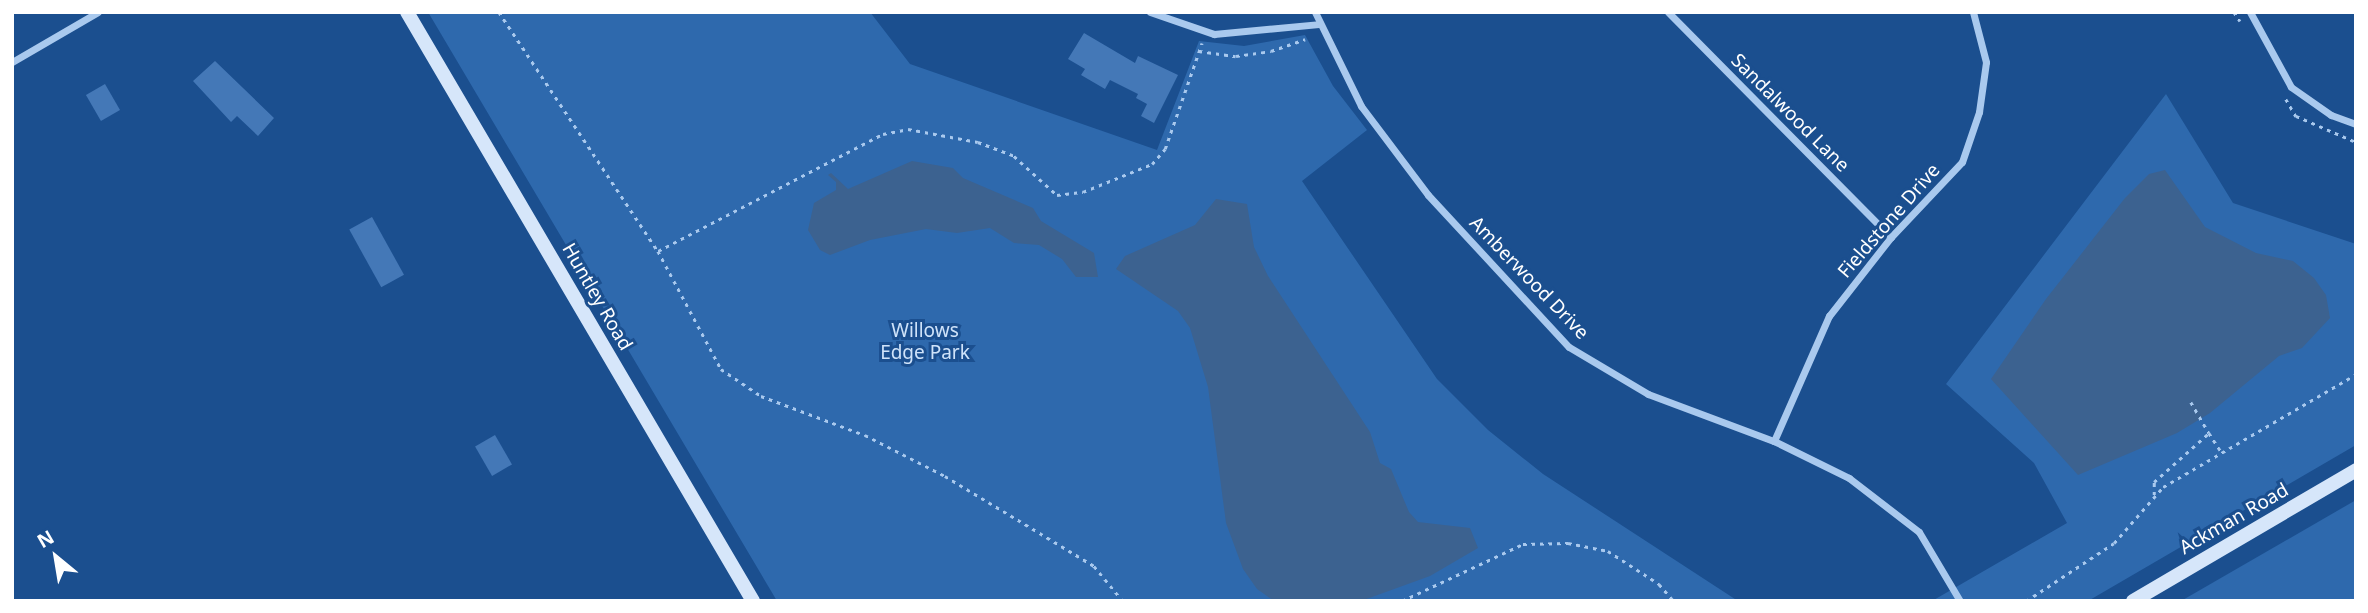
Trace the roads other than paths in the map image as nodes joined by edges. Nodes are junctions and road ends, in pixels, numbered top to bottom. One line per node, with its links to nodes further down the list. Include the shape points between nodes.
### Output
1 (98, 12): 9 (street)
2 (407, 12): 14 (street, Huntley Road)
3 (1150, 12): 8 (street, via 1206,31)
4 (1314, 12): 8 (street, Amberwood Drive)
5 (1668, 12): 11 (street, Sandalwood Lane)
6 (1973, 12): 11 (street, Fieldstone Drive, via 1986,62 1979,112 1962,162)
7 (2250, 12): 10 (street, via 2291,87 2330,115)
8 (1321, 28): 12 (street, Amberwood Drive, via 1361,106 1428,195 1569,347 1647,394)
9 (12, 62)
10 (2356, 124)
11 (1891, 237): 12 (street, Fieldstone Drive, via 1829,316)
12 (1774, 440): 15 (street, Amberwood Drive, via 1849,478 1919,532)
13 (2356, 470): 16 (street, Ackman Road)
14 (753, 601)
15 (1960, 601)
16 (2133, 601)

